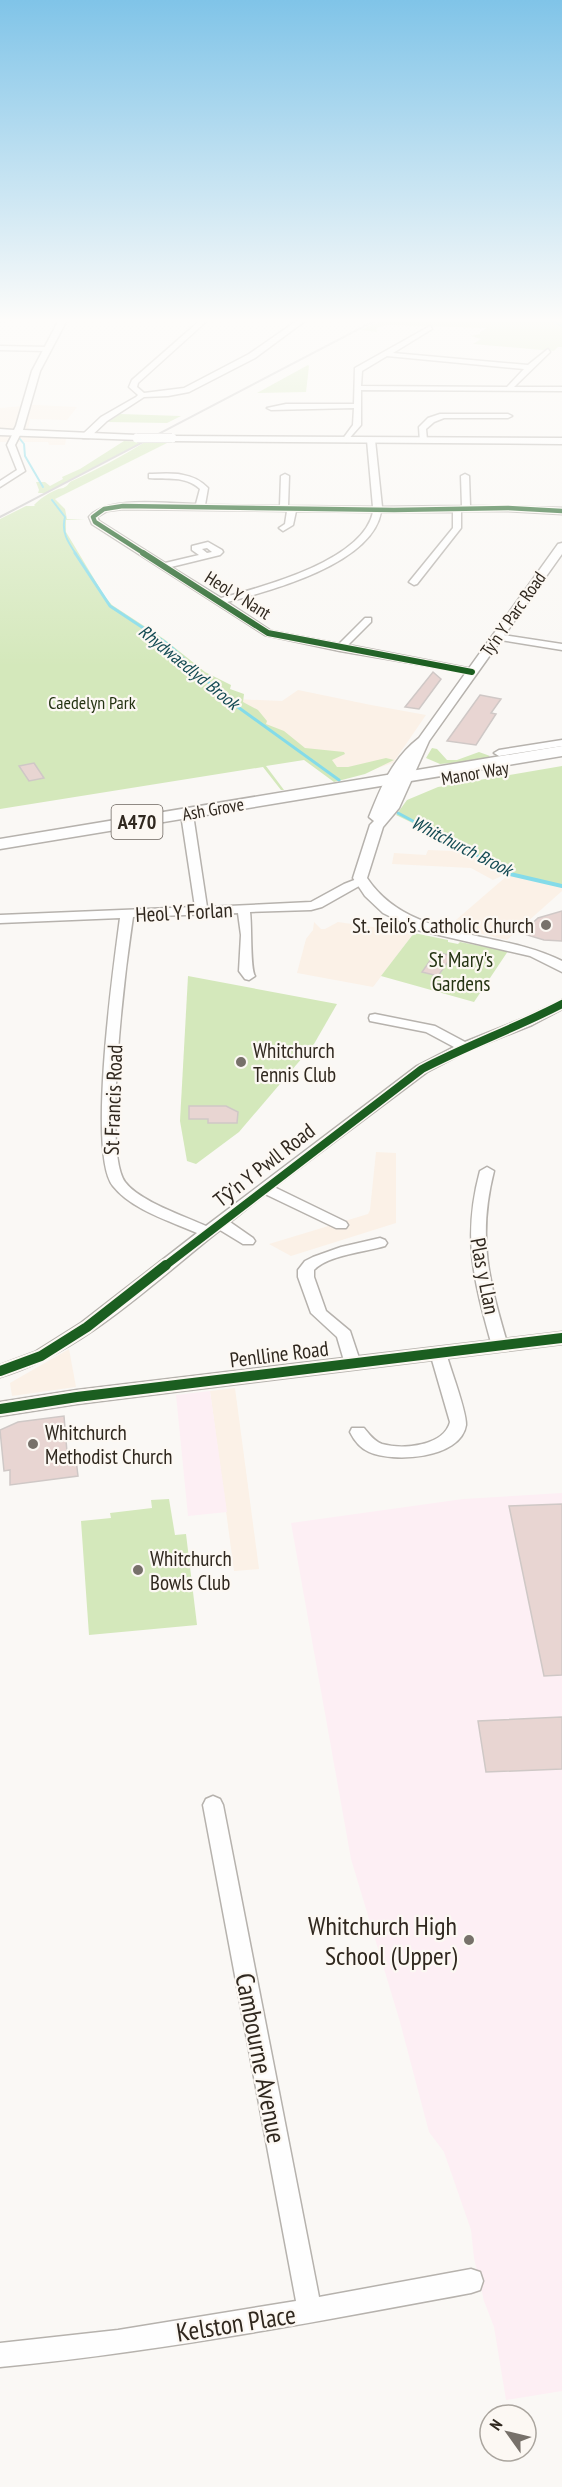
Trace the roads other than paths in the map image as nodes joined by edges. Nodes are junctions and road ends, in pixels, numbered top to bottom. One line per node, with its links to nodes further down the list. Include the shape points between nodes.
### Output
1 (16, 434): 13 (street, via 11,445 21,471)
2 (41, 434): 5 (street)
3 (350, 434): 6 (street)
4 (422, 434): 8 (street)
5 (86, 436): 6 (street, bridge)
6 (346, 440): 7 (street)
7 (371, 440): 8 (street); 16 (street)
8 (423, 440): 9 (street)
9 (562, 441)
10 (152, 476): 14 (street, via 194,479 204,488)
11 (285, 476): 15 (street)
12 (465, 476): 17 (street)
13 (0, 485)
14 (200, 507): 15 (street); 22 (street, Heol Y Nant, via 128,506 106,508 94,515 93,520)
15 (288, 508): 16 (street); 19 (street, via 289,525)
16 (377, 509): 17 (street); 24 (street, via 368,532 342,554 282,585)
17 (461, 509): 18 (street); 23 (street, via 458,528)
18 (562, 511)
19 (283, 528)
20 (562, 546): 26 (street, Ty'n Y Parc Road)
21 (206, 556): 22 (street)
22 (163, 566): 24 (street, Heol Y Nant)
23 (414, 582)
24 (218, 602): 28 (street, Heol Y Nant, via 268,633)
25 (368, 620): 28 (street)
26 (497, 637): 27 (street); 29 (street, Ty'n Y Parc Road)
27 (562, 647)
28 (340, 648): 29 (street, Heol Y Nant)
29 (472, 672): 34 (street, Ty'n Y Parc Road)
30 (562, 742): 32 (street, Manor Way)
31 (562, 750): 34 (highway, Manor Way / A470)
32 (499, 753)
33 (562, 758): 34 (highway, Manor Way / A470)
34 (397, 782): 35 (highway, Ash Grove / A470); 36 (highway, Ash Grove / A470); 38 (street, Ty'n Y Parc Road, via 375,820 377,825 361,869)
35 (188, 821): 37 (highway, Ash Grove / A470); 40 (street)
36 (0, 844)
37 (0, 851)
38 (362, 881): 39 (street, Heol Y Forlan, via 347,885 318,905); 43 (street, via 388,910 422,927 535,953)
39 (244, 909): 40 (street, Heol Y Forlan); 44 (street, via 245,971)
40 (202, 911): 41 (street, Heol Y Forlan)
41 (128, 914): 42 (street, Heol Y Forlan); 52 (street, St Francis Road, via 121,949 108,1126 110,1165 125,1190)
42 (0, 919)
43 (562, 967)
44 (249, 976)
45 (562, 1004): 47 (street, Tŷ'n Y Pwll Road)
46 (375, 1018): 47 (street, via 430,1029)
47 (464, 1047): 49 (street, Tŷ'n Y Pwll Road, via 402,1082)
48 (487, 1171): 56 (street, Plas y Llan, via 479,1196 477,1252)
49 (264, 1188): 50 (street, Tŷ'n Y Pwll Road); 51 (street)
50 (219, 1223): 52 (street, Tŷ'n Y Pwll Road); 53 (street)
51 (341, 1225)
52 (207, 1232): 59 (street, Tŷ'n Y Pwll Road, via 78,1334 40,1356)
53 (248, 1241)
54 (380, 1243): 58 (street, via 346,1250 306,1269 319,1313 344,1335)
55 (562, 1338): 56 (street, Penlline Road)
56 (500, 1346): 57 (street, Penlline Road)
57 (438, 1353): 58 (street, Penlline Road); 61 (street, via 458,1422 450,1439 436,1446 393,1451 376,1448)
58 (353, 1364): 60 (street, Penlline Road)
59 (0, 1371)
60 (0, 1408)
61 (358, 1432)
62 (213, 1805): 64 (street, Cambourne Avenue)
63 (471, 2282): 64 (street, Kelston Place)
64 (310, 2311): 65 (street, Kelston Place, via 85,2348)
65 (0, 2355)

